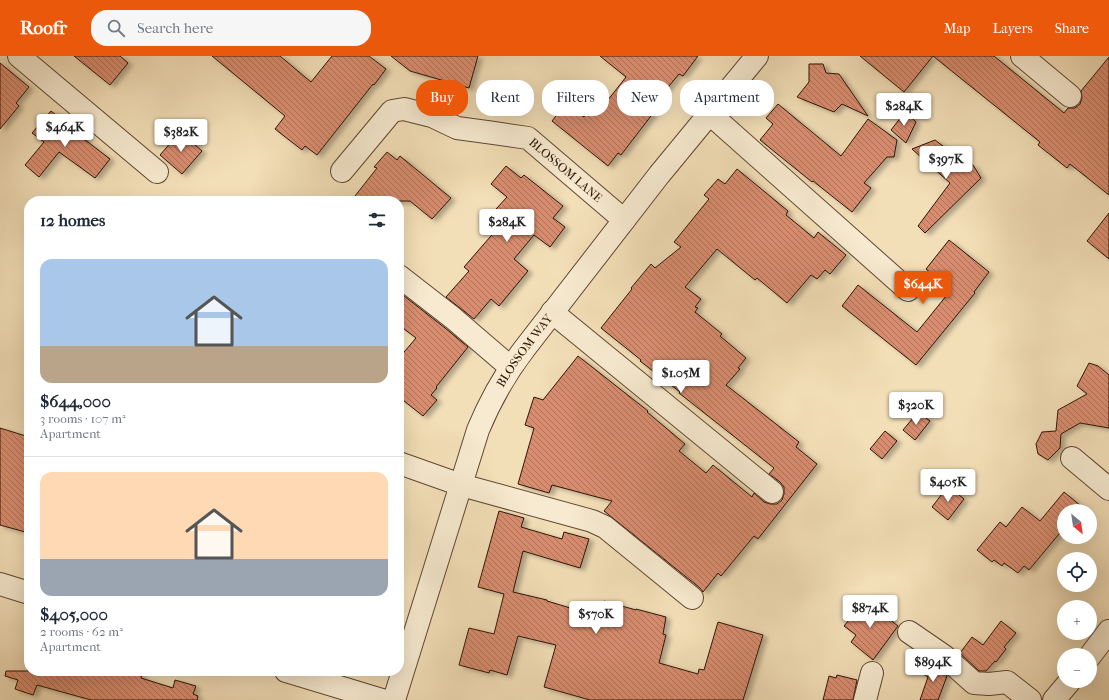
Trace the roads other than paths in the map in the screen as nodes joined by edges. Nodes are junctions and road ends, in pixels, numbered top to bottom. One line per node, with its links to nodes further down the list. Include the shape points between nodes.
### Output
1 (19, 56): 9 (street)
2 (757, 56): 4 (street, BLOSSOM WAY)
3 (1022, 56): 5 (street)
4 (738, 80)
5 (1070, 96)
6 (708, 116): 10 (street, BLOSSOM WAY)
7 (712, 116): 12 (street)
8 (342, 171): 10 (street, BLOSSOM LANE, via 392,111 404,109 432,116 457,128 528,138)
9 (157, 172)
10 (624, 220): 13 (street, BLOSSOM WAY)
11 (404, 280): 14 (street, via 453,318)
12 (908, 290)
13 (552, 312): 14 (street, BLOSSOM WAY); 19 (street)
14 (510, 368): 17 (street, BLOSSOM WAY, via 488,405)
15 (1072, 458): 18 (street)
16 (404, 465): 17 (street)
17 (461, 486): 22 (street, via 592,521 605,527); 26 (street, BLOSSOM WAY)
18 (1109, 488)
19 (772, 492)
20 (0, 584): 21 (street)
21 (24, 591)
22 (692, 598)
23 (1109, 631): 25 (street)
24 (909, 632): 34 (street, via 944,656 974,683 1007,682)
25 (1096, 648)
26 (404, 668)
27 (872, 673): 33 (street)
28 (303, 676): 31 (street)
29 (402, 676): 32 (street, BLOSSOM WAY)
30 (1064, 688): 35 (street)
31 (382, 700)
32 (394, 700)
33 (864, 700)
34 (1030, 700)
35 (1054, 700)

